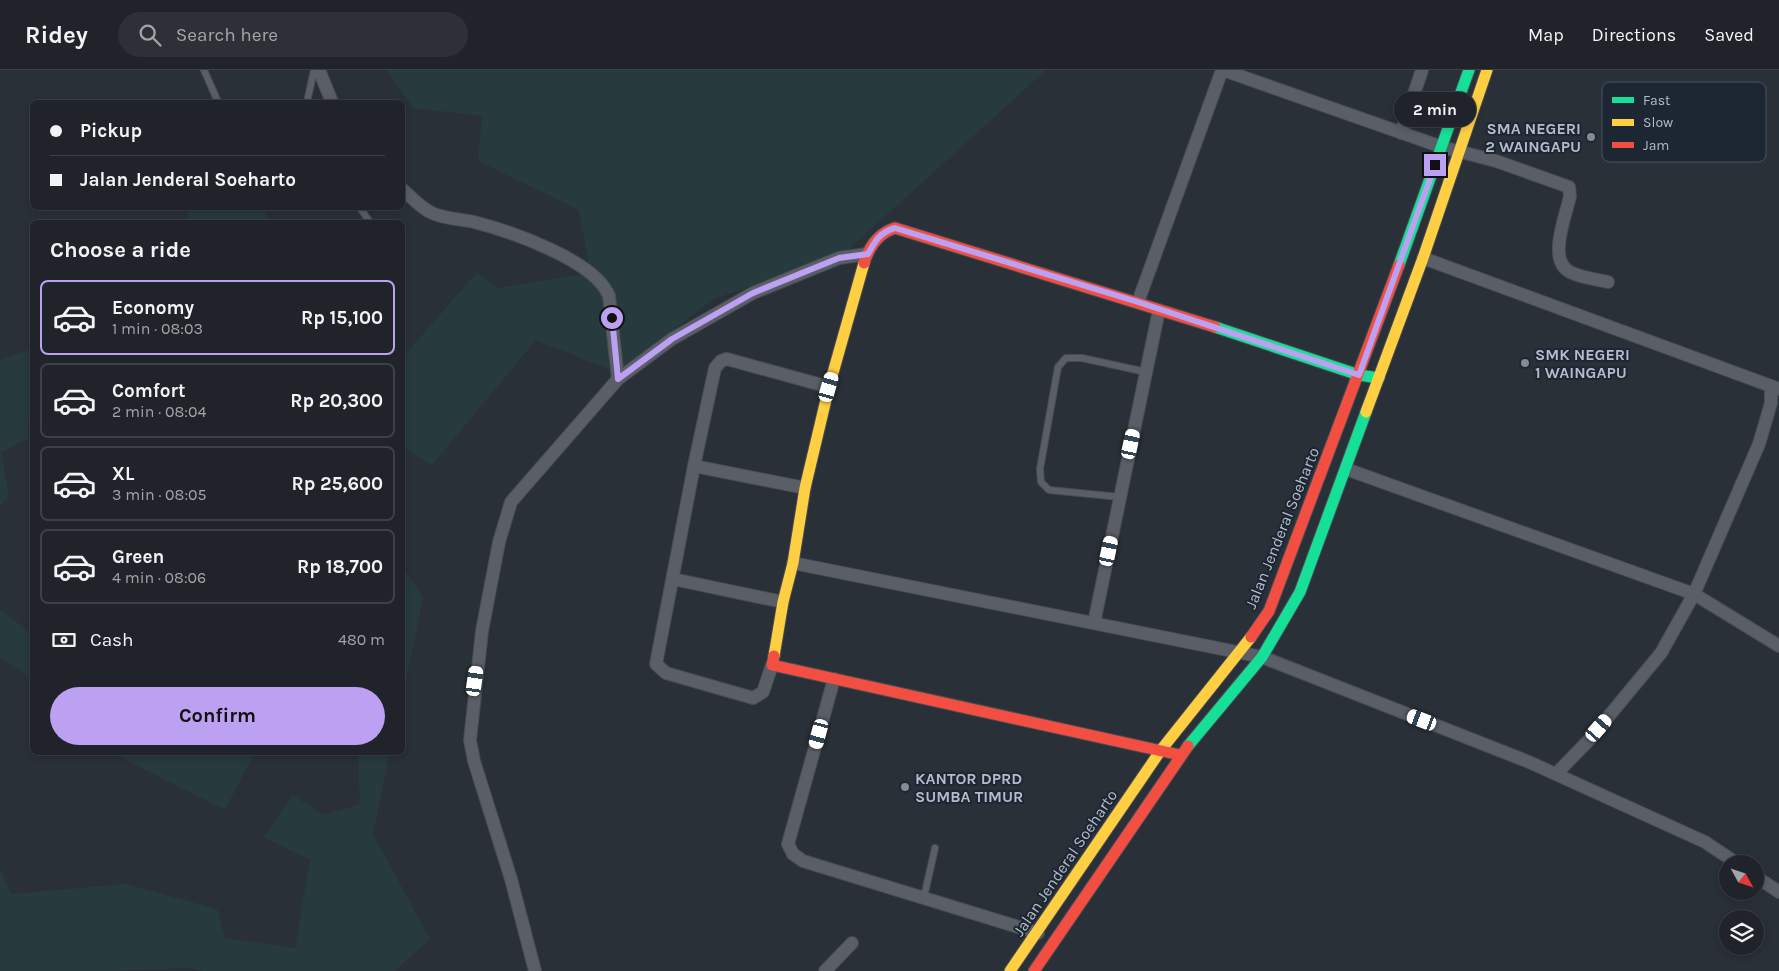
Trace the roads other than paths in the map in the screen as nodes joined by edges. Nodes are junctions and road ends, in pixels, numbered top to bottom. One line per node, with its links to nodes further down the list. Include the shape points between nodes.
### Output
1 (204, 70): 8 (lane)
2 (314, 70): 9 (lane)
3 (319, 70): 10 (street)
4 (1222, 70): 11 (street); 18 (street)
5 (1422, 70): 11 (street)
6 (1469, 70): 12 (main road, Jalan Jenderal Soeharto)
7 (1487, 70): 13 (main road)
8 (217, 100)
9 (307, 100)
10 (331, 100)
11 (1401, 133): 12 (street)
12 (1442, 147): 13 (street); 21 (main road, Jalan Jenderal Soeharto)
13 (1458, 152): 16 (main road); 17 (street, via 1496,161 1568,187 1570,196 1558,249 1561,263 1569,272)
14 (405, 191): 23 (street, via 430,212 517,235 580,266 600,281 609,296)
15 (868, 254): 18 (main road, via 879,236 895,228); 23 (street, via 839,258 753,293 672,339); 24 (main road)
16 (1423, 258): 22 (main road); 25 (street)
17 (1608, 282)
18 (1138, 302): 19 (main road)
19 (1159, 310): 20 (street); 21 (main road)
20 (1146, 372): 29 (street); 29 (lane, via 1082,358 1066,358 1058,367 1040,470 1041,482 1049,490)
21 (1359, 375): 22 (main road); 36 (main road, Jalan Jenderal Soeharto, via 1269,611)
22 (1379, 378): 27 (main road)
23 (618, 379): 50 (street, via 510,502 482,631 470,740)
24 (829, 387): 26 (street, via 721,360 715,368); 28 (main road)
25 (1775, 388): 32 (street, via 1759,444)
26 (694, 466): 28 (street); 31 (street)
27 (1346, 469): 32 (street); 37 (main road, via 1300,592)
28 (805, 488): 30 (main road)
29 (1120, 497): 34 (street)
30 (793, 564): 33 (main road); 34 (street)
31 (673, 579): 33 (street); 38 (street, via 656,664 660,670 753,698 763,692)
32 (1694, 594): 35 (street); 42 (street, via 1661,653 1595,733)
33 (783, 602): 38 (main road)
34 (1094, 623): 36 (street)
35 (1779, 646)
36 (1240, 653): 37 (street); 40 (main road, Jalan Jenderal Soeharto)
37 (1262, 657): 41 (main road); 42 (street)
38 (772, 665): 39 (main road)
39 (834, 679): 40 (main road); 47 (street, via 788,844 790,849 803,861)
40 (1161, 750): 41 (main road); 48 (main road, Jalan Jenderal Soeharto)
41 (1180, 755): 53 (main road)
42 (1556, 774): 44 (street, via 1705,842)
43 (935, 848): 47 (lane)
44 (1724, 855)
45 (1764, 882): 46 (street)
46 (1779, 892)
47 (924, 897): 48 (street)
48 (1038, 933): 52 (main road, Jalan Jenderal Soeharto)
49 (852, 944): 51 (street)
50 (535, 971)
51 (825, 971)
52 (1010, 971)
53 (1034, 971)

